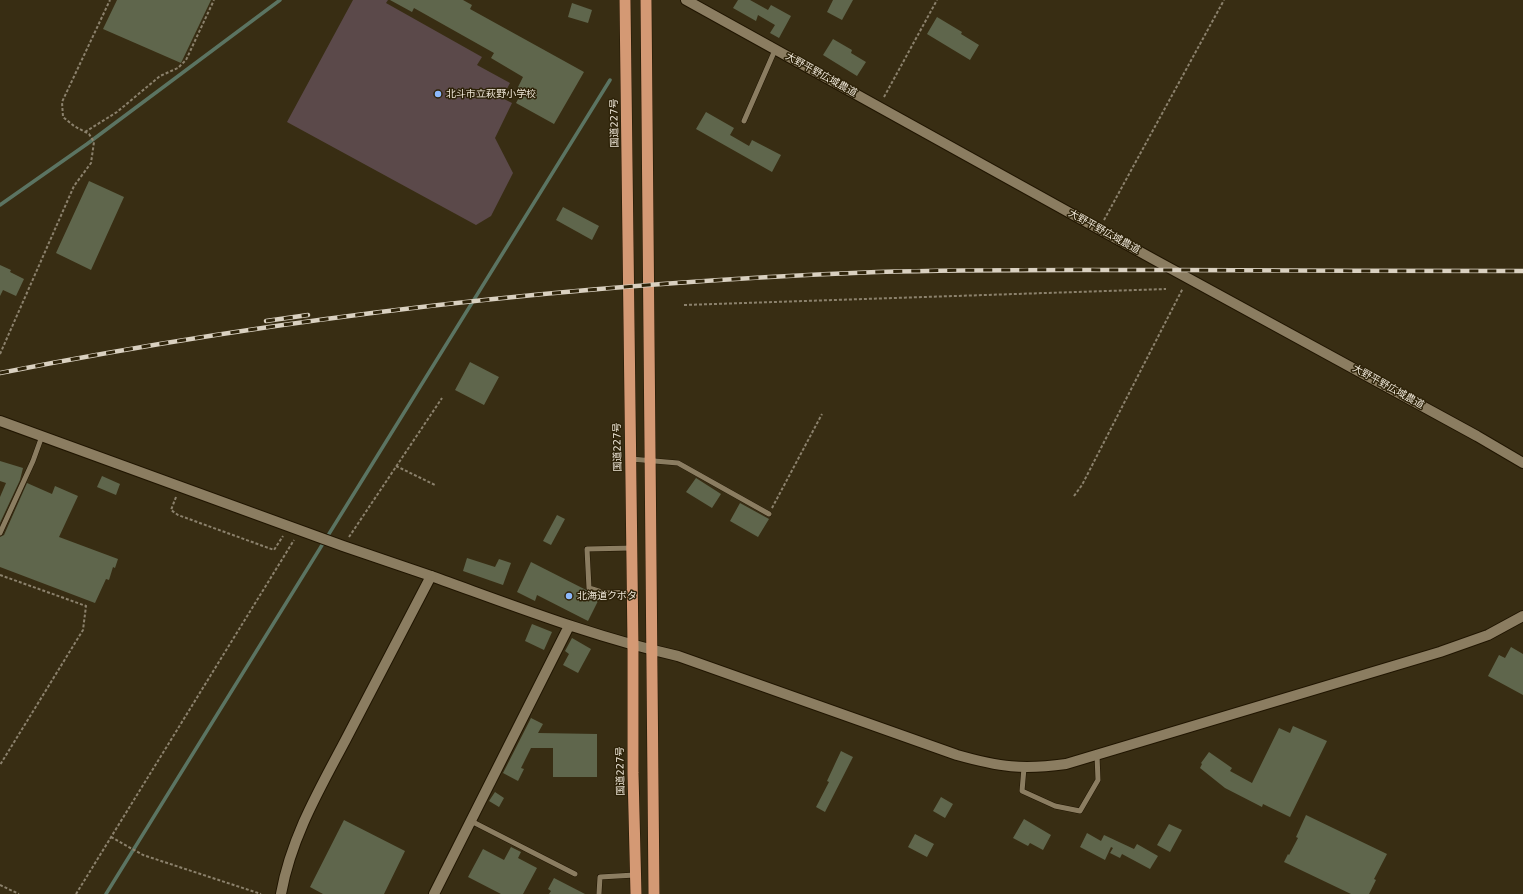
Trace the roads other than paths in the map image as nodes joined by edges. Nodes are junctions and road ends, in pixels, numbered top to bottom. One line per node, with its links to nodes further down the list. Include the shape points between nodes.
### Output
1 (625, 0): 8 (highway, 国道227号)
2 (646, 0): 9 (highway)
3 (686, 0): 4 (street, 大野平野広域農道)
4 (776, 50): 5 (lane); 10 (street, 大野平野広域農道)
5 (744, 121)
6 (0, 421): 7 (street)
7 (42, 436): 12 (lane); 14 (street)
8 (631, 459): 9 (lane); 13 (highway, 国道227号)
9 (650, 460): 11 (lane, via 678,463); 19 (highway)
10 (1523, 462)
11 (769, 514)
12 (0, 532)
13 (632, 548): 15 (highway, 国道227号); 15 (lane, via 587,549 589,588 605,593)
14 (430, 576): 17 (street); 25 (street, via 316,794 288,860)
15 (633, 592): 18 (highway, 国道227号)
16 (1523, 616): 20 (street, via 1488,635 1440,652)
17 (569, 626): 18 (street); 22 (street)
18 (633, 646): 19 (street); 24 (highway, 国道227号)
19 (652, 650): 21 (street, via 678,656 957,755 997,765); 29 (highway)
20 (1097, 755): 21 (street, via 1066,764); 21 (lane, via 1098,780 1080,811 1055,806 1022,791)
21 (1024, 768)
22 (471, 820): 23 (lane); 26 (street)
23 (575, 874)
24 (636, 874): 27 (lane, via 600,877); 28 (highway, 国道227号)
25 (281, 894)
26 (434, 894)
27 (599, 894)
28 (636, 894)
29 (654, 894)

